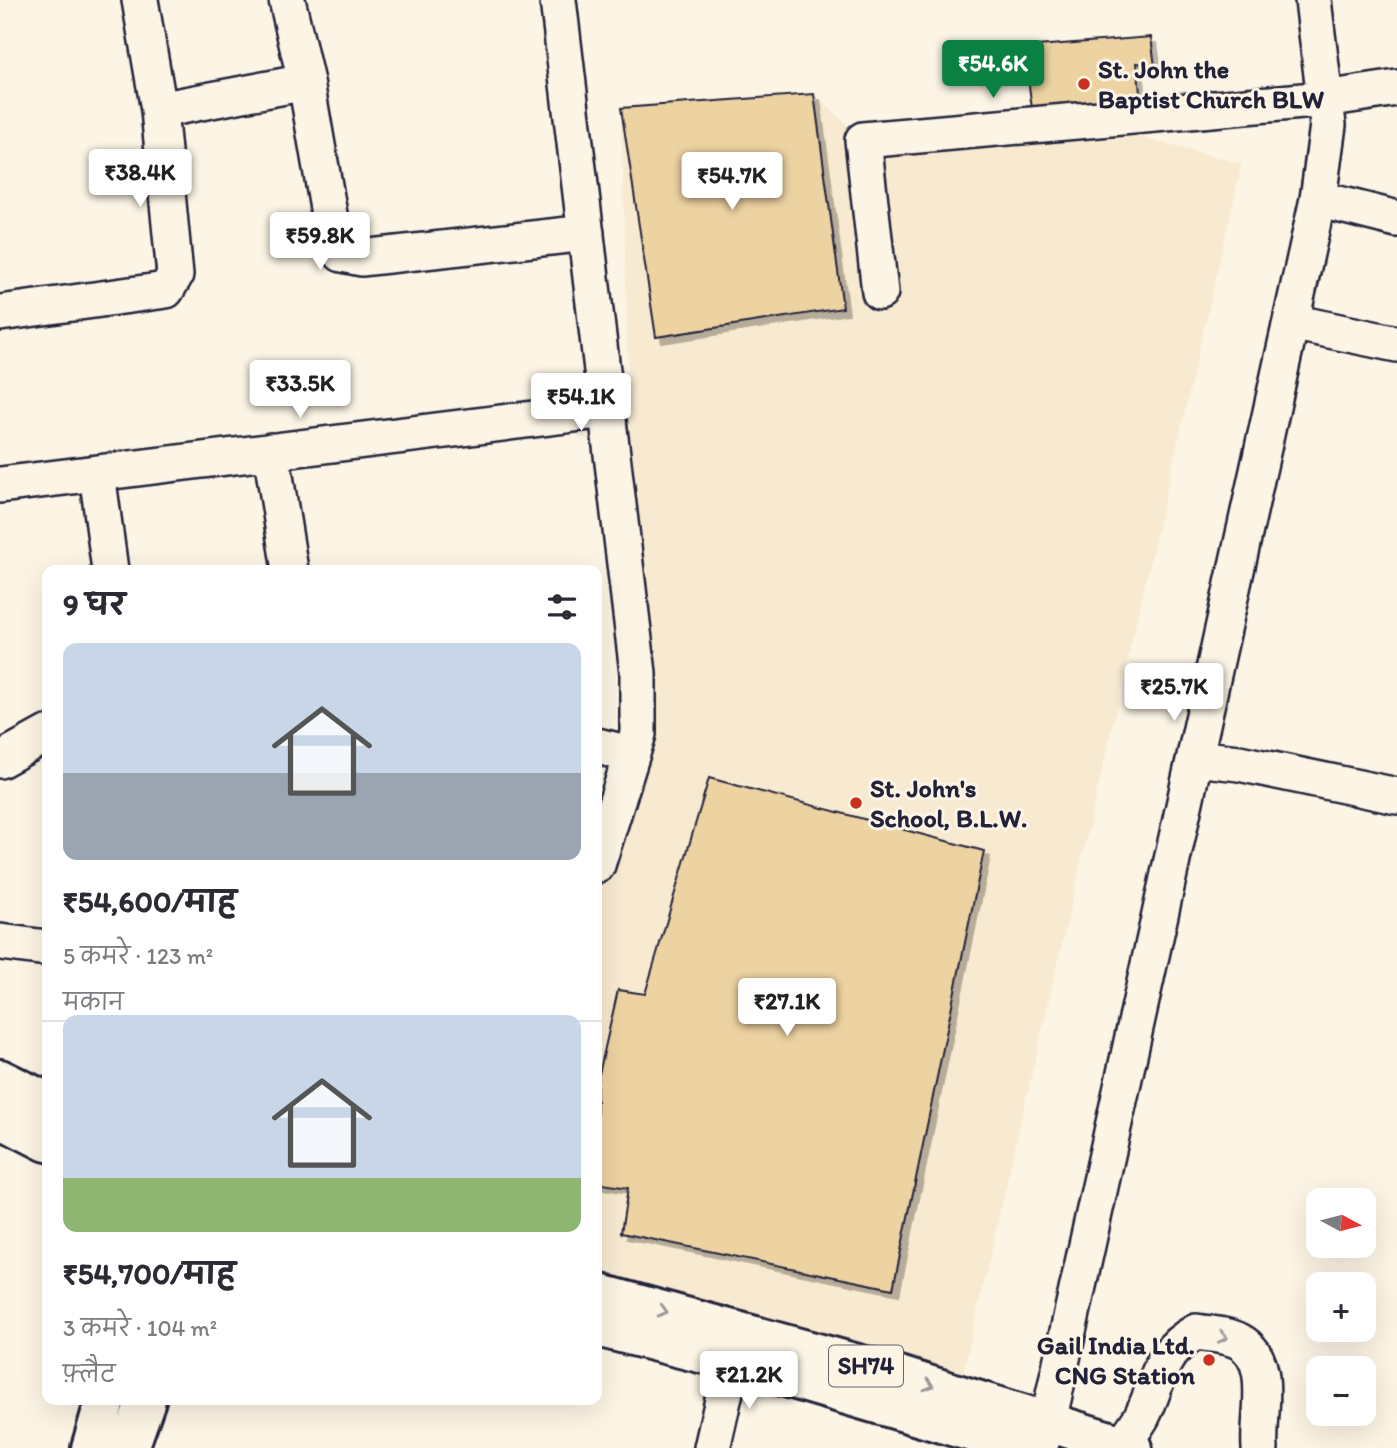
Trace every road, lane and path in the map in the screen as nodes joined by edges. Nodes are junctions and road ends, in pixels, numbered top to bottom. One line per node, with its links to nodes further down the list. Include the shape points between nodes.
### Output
1 (140, 0): 8 (street)
2 (287, 0): 5 (street)
3 (558, 0): 11 (street)
4 (1313, 0): 7 (street)
5 (306, 82): 8 (street); 11 (street, via 333,237 342,254 361,258)
6 (1397, 88): 7 (street)
7 (1325, 99): 9 (street, via 1328,125); 12 (street, via 863,140)
8 (159, 110): 13 (street, via 175,275 172,284 166,290)
9 (1318, 199): 10 (street); 14 (street)
10 (1397, 219)
11 (586, 233): 16 (street)
12 (880, 292)
13 (0, 313)
14 (1292, 323): 15 (street); 25 (street)
15 (1397, 344)
16 (607, 410): 17 (street); 24 (street, via 638,673 638,734)
17 (271, 451): 18 (street); 21 (street)
18 (97, 473): 19 (street); 20 (street)
19 (0, 485)
20 (109, 565)
21 (289, 565)
22 (42, 737): 26 (street)
23 (602, 747): 24 (street)
24 (630, 754): 28 (street)
25 (1195, 758): 27 (street); 40 (street)
26 (0, 760)
27 (1397, 796)
28 (602, 849)
29 (0, 942): 30 (street)
30 (42, 947)
31 (0, 1079): 32 (main road)
32 (42, 1100)
33 (0, 1118): 34 (main road)
34 (42, 1139)
35 (602, 1294): 40 (main road, SH74, one-way to 40, via 876,1369)
36 (602, 1328): 37 (main road, SH74)
37 (732, 1361): 40 (main road, SH74); 44 (street)
38 (104, 1405): 42 (main road)
39 (144, 1405): 43 (main road)
40 (1038, 1439): 41 (main road, SH74)
41 (1125, 1447): 45 (street, one-way to 45, via 1174,1343 1196,1332 1239,1341 1254,1355 1262,1386)
42 (91, 1448)
43 (129, 1448)
44 (712, 1448)
45 (1260, 1448)

